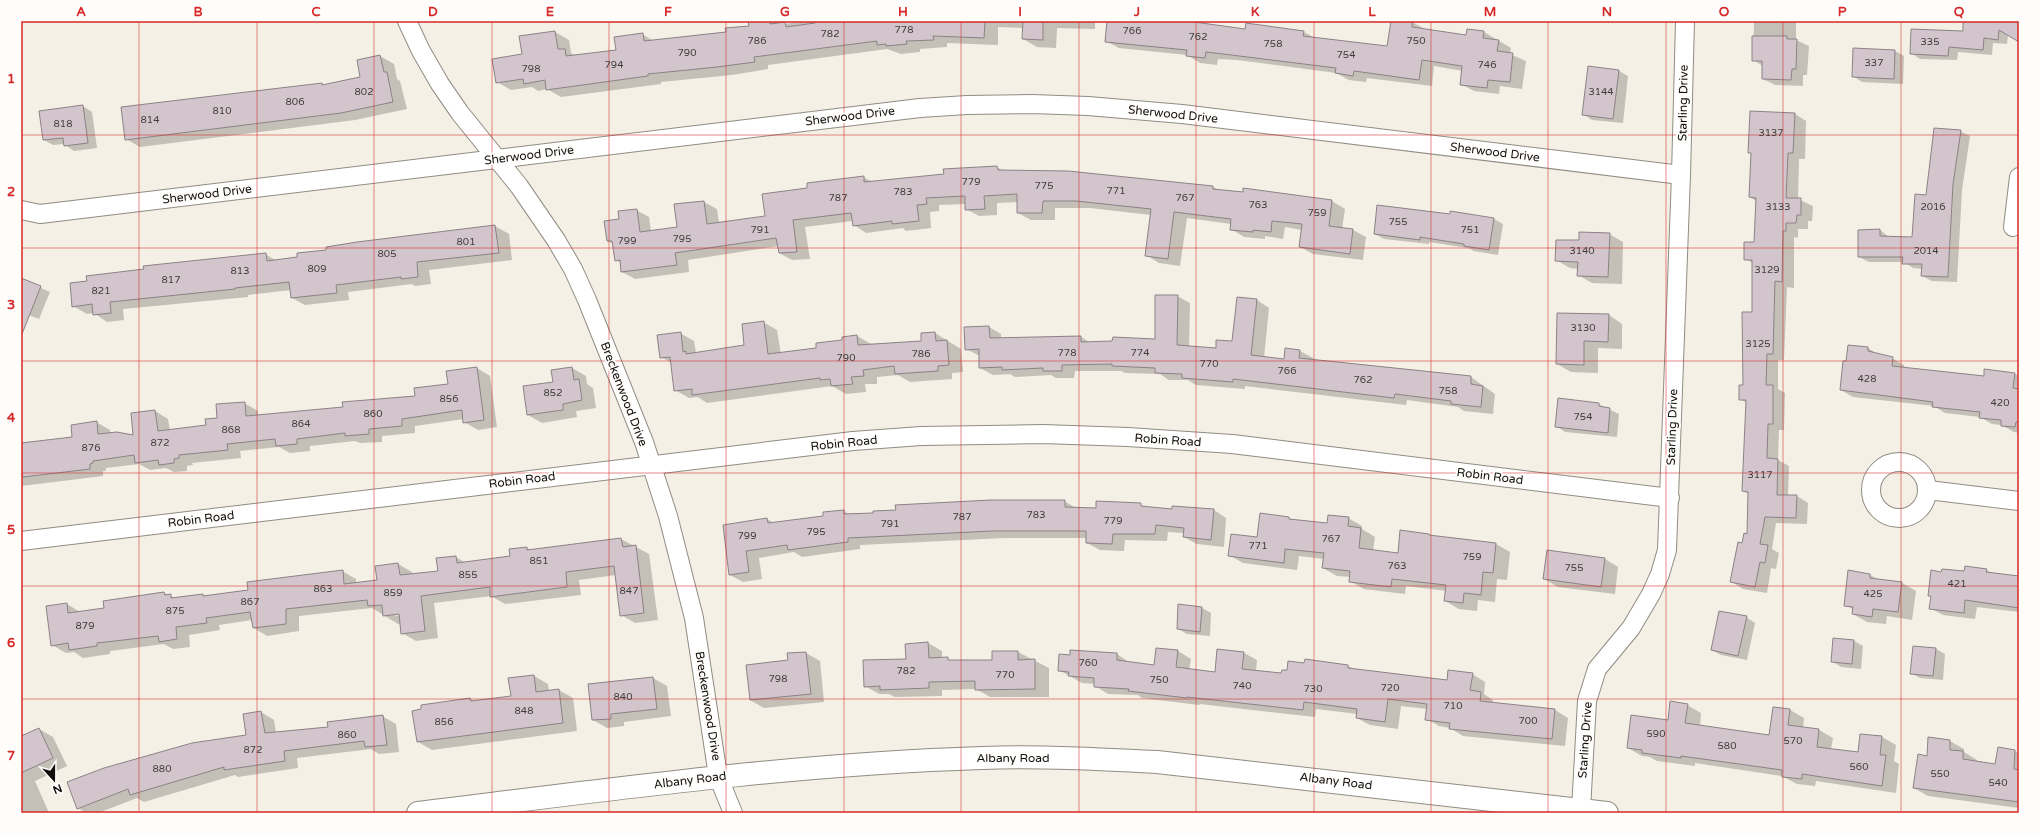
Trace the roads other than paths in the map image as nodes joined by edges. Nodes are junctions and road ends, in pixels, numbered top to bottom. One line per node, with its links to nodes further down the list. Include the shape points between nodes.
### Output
1 (407, 21): 3 (street, Breckenwood Drive, via 440,84)
2 (1685, 21): 4 (street, Starling Drive)
3 (496, 159): 4 (street, Sherwood Drive, via 920,108 1032,104 1182,114); 6 (street, Sherwood Drive, via 40,214); 8 (street, Breckenwood Drive, via 519,186 573,269)
4 (1681, 175): 10 (street, Starling Drive)
5 (2019, 177): 7 (street)
6 (21, 210)
7 (2013, 227)
8 (652, 464): 10 (street, Robin Road, via 853,441 921,436 1128,436 1232,444); 12 (street, Robin Road); 13 (street, Breckenwood Drive, via 694,618)
9 (1928, 490): 11 (street)
10 (1670, 498): 15 (street, Starling Drive, via 1667,550 1660,574 1641,614 1602,662 1591,685)
11 (2019, 501)
12 (21, 541)
13 (718, 776): 14 (street, Albany Road, via 875,763 984,758 1082,758 1210,766); 16 (street, Albany Road); 17 (street, Breckenwood Drive)
14 (1511, 807): 15 (street, Albany Road)
15 (1581, 810): 18 (street, Albany Road)
16 (418, 813)
17 (733, 813)
18 (1607, 813)

